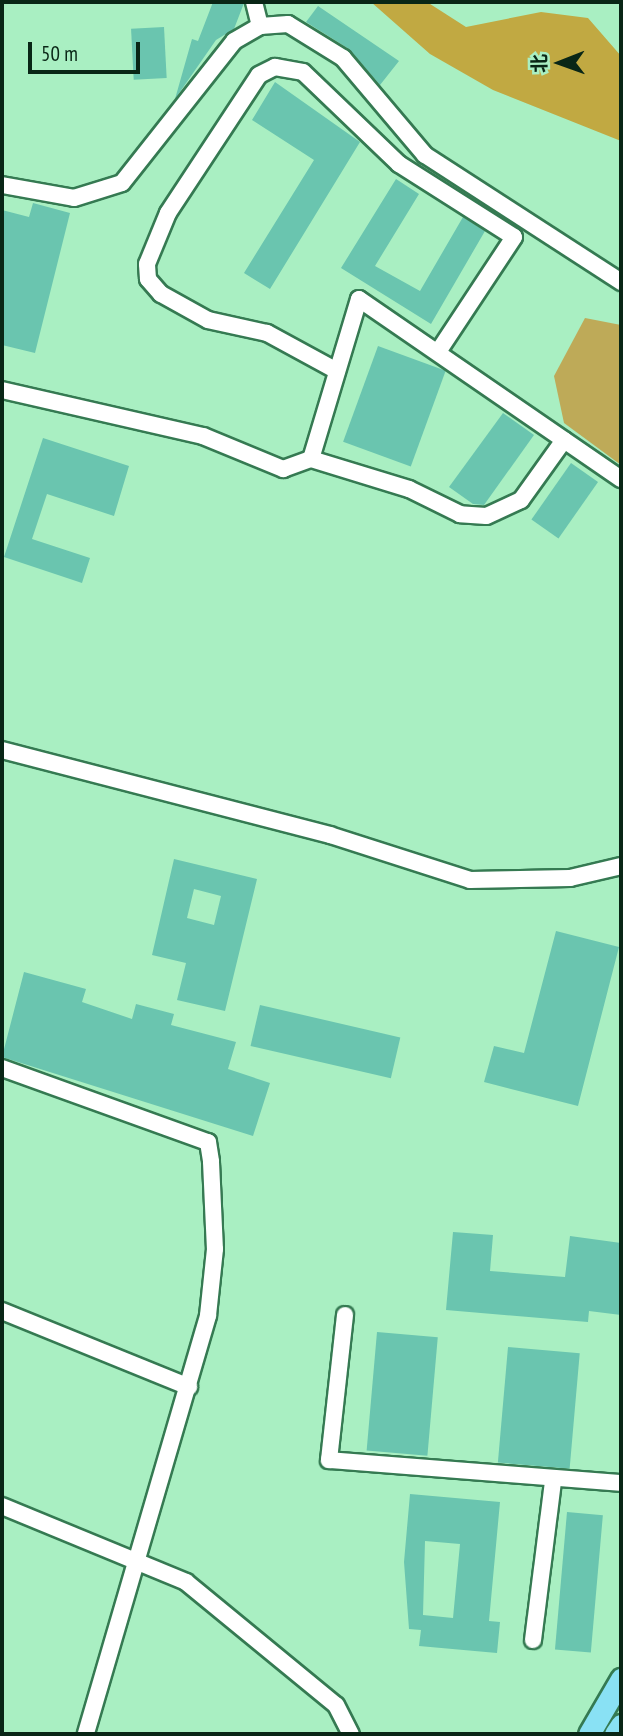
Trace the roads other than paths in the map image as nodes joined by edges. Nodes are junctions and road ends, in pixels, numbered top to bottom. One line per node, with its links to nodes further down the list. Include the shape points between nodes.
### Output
1 (254, 2): 2 (street)
2 (260, 26): 3 (street, via 233,41 122,183 74,198); 4 (street, via 305,29 342,58 425,155)
3 (2, 185)
4 (621, 282)
5 (438, 352): 6 (street, via 359,299); 6 (street, via 514,237 399,164 303,72 275,67 259,75 168,213 147,264 148,279 161,294 208,320 267,333); 8 (street)
6 (337, 371): 9 (street)
7 (2, 390): 9 (street, via 203,436 283,469)
8 (564, 440): 9 (street, via 521,500 486,516 460,514 409,489); 10 (street)
9 (311, 459)
10 (621, 479)
11 (2, 750): 12 (street, via 330,835 470,880 570,878)
12 (621, 866)
13 (2, 1068): 16 (street, via 208,1142 212,1283)
14 (2, 1311): 16 (street)
15 (345, 1315): 17 (street, via 329,1460)
16 (189, 1387): 20 (street)
17 (553, 1481): 18 (street); 21 (street)
18 (621, 1483)
19 (2, 1506): 20 (street)
20 (140, 1564): 24 (street); 25 (street, via 186,1582 335,1704)
21 (533, 1640)
22 (621, 1679): 26 (main road)
23 (621, 1725): 27 (main road)
24 (86, 1734)
25 (351, 1734)
26 (589, 1734)
27 (615, 1734)

